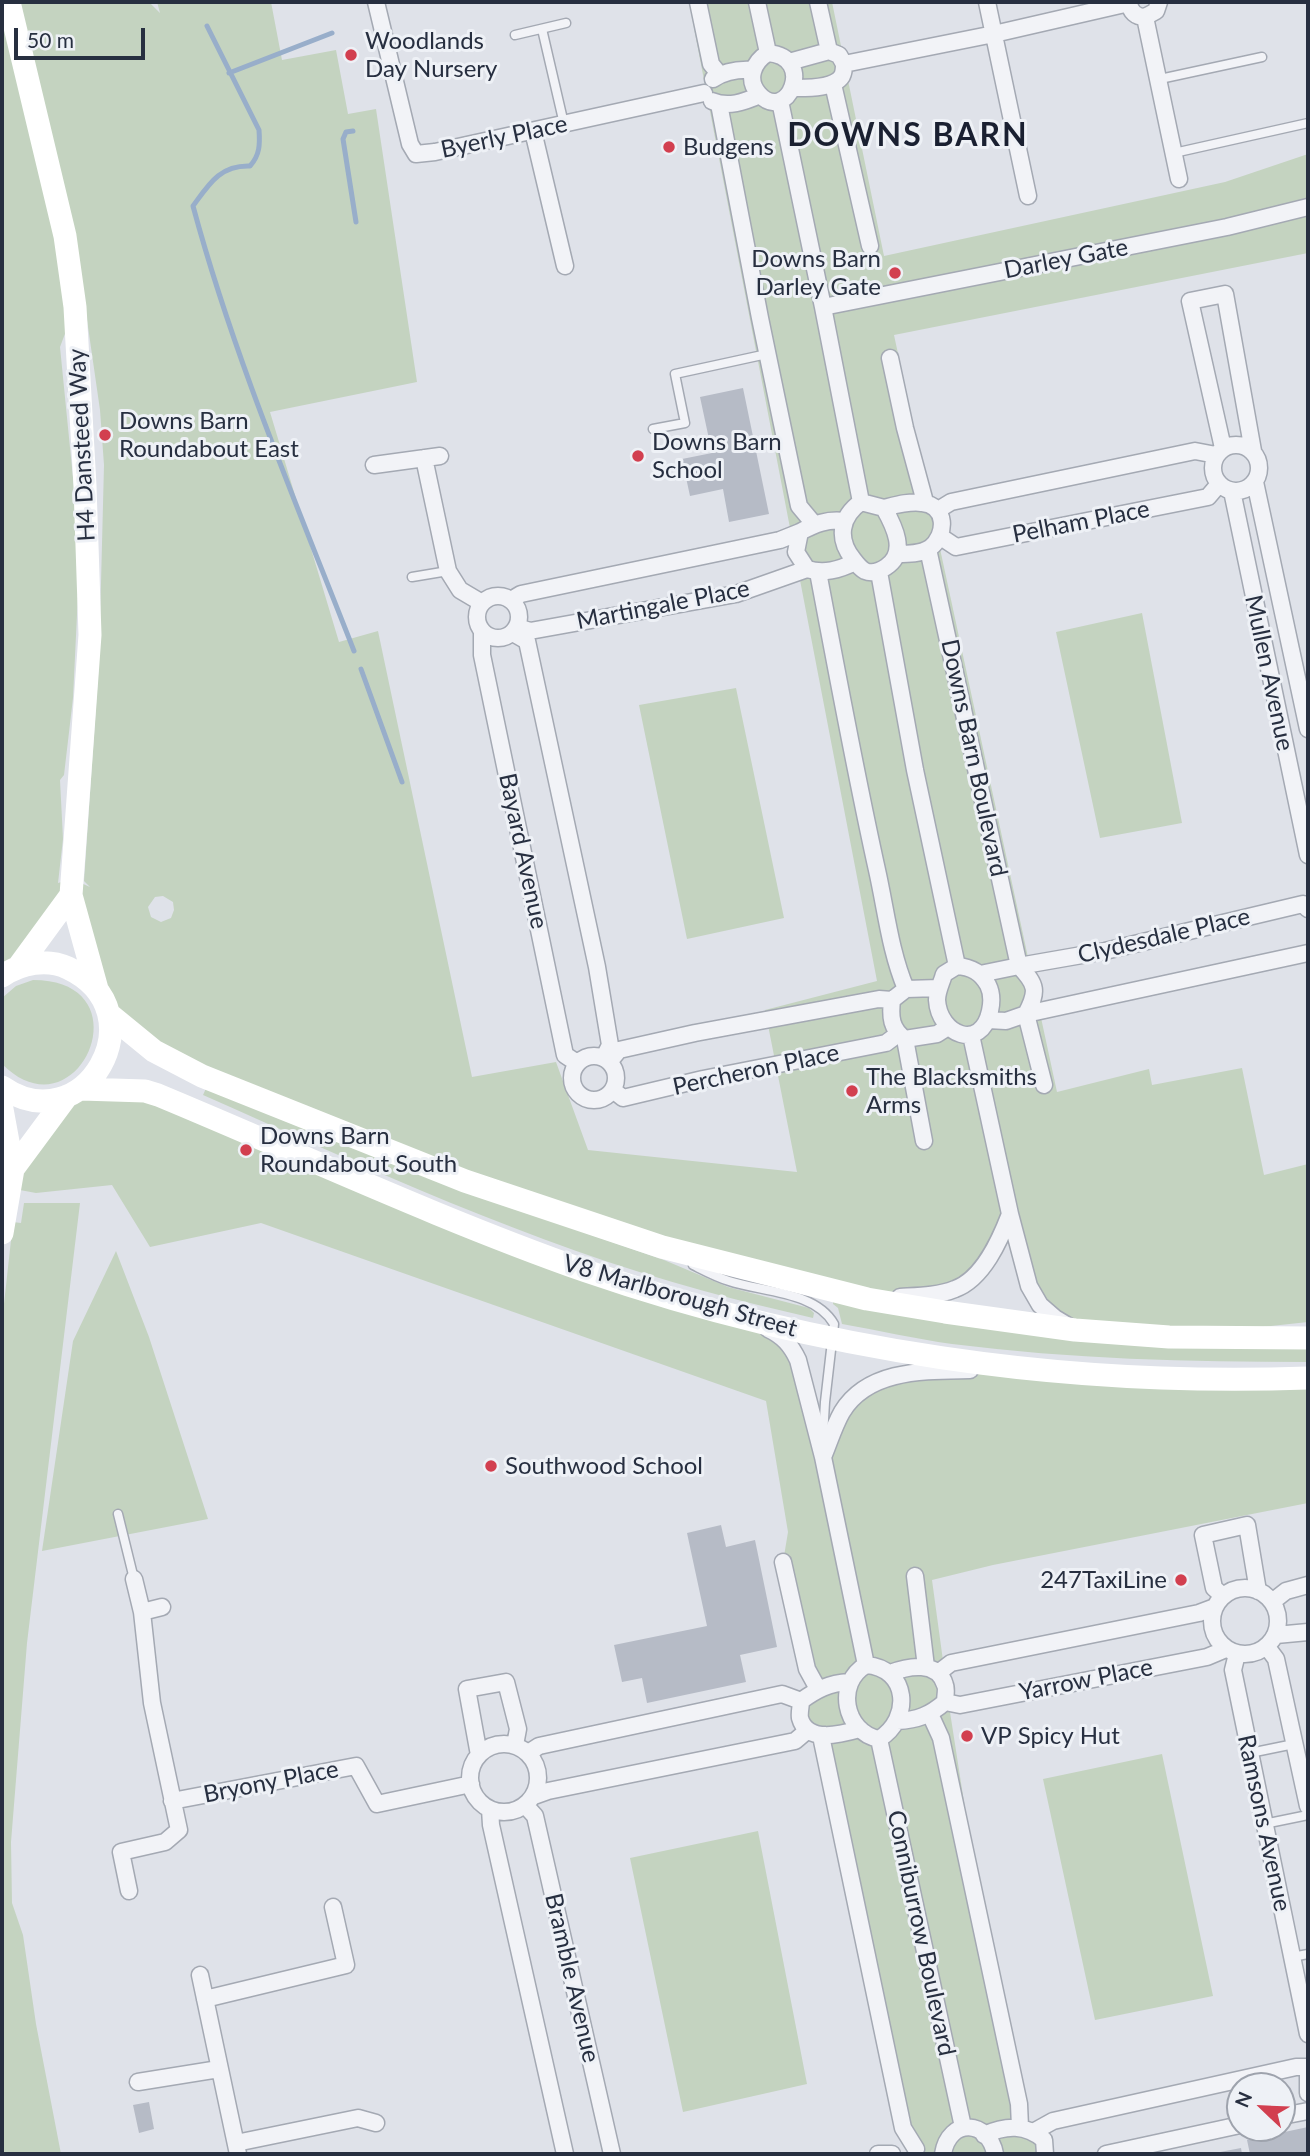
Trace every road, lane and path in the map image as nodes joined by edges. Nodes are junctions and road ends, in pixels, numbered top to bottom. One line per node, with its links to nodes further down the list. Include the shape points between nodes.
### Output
1 (9, 2): 65 (main road, H4 Dansteed Way, via 65,236 75,307 90,635)
2 (376, 2): 30 (street, Byerly Place, via 416,154)
3 (698, 2): 20 (street, via 711,64)
4 (757, 2): 15 (street)
5 (818, 2): 14 (street)
6 (987, 2): 12 (street)
7 (1159, 2): 9 (street, via 1156,11)
8 (1129, 3): 9 (street, via 1135,15); 12 (street)
9 (1145, 18): 21 (street)
10 (566, 23): 11 (lane)
11 (542, 29): 13 (lane); 29 (lane)
12 (994, 34): 18 (street); 33 (street)
13 (514, 35)
14 (830, 51): 17 (street); 18 (street)
15 (768, 53): 17 (street); 19 (street, via 758,59)
16 (1262, 57): 21 (lane)
17 (789, 62): 23 (street)
18 (845, 64): 22 (street, via 842,76)
19 (753, 70): 20 (street); 25 (street, via 752,83)
20 (720, 75): 24 (street)
21 (1160, 79): 31 (street)
22 (833, 84): 23 (street); 35 (street)
23 (793, 88): 26 (street)
24 (704, 93): 27 (street); 29 (street, Byerly Place)
25 (760, 95): 26 (street); 27 (street)
26 (780, 101): 37 (street)
27 (719, 104): 38 (street)
28 (1308, 123): 31 (lane)
29 (564, 124): 30 (street, Byerly Place)
30 (533, 131): 36 (street)
31 (1174, 153): 32 (street)
32 (1179, 179)
33 (1028, 196)
34 (1308, 208): 37 (street, Darley Gate)
35 (870, 246)
36 (565, 266)
37 (823, 307): 46 (street)
38 (768, 354): 40 (lane, via 675,373 685,423); 50 (street)
39 (890, 358): 47 (street, via 905,428)
40 (653, 429)
41 (1253, 451): 42 (street, via 1238,444); 42 (street, via 1225,294 1190,301); 44 (street, via 1260,466)
42 (1220, 452): 45 (street, via 1213,469); 47 (street, Pelham Place, via 1195,452)
43 (374, 465): 56 (street, via 432,457)
44 (1255, 482): 45 (street, via 1242,491); 63 (street, Mullen Avenue)
45 (1225, 488): 51 (street, Pelham Place, via 1209,497 956,547); 64 (street, Mullen Avenue)
46 (860, 502): 48 (street); 49 (street)
47 (931, 506): 48 (street, Pelham Place); 51 (street, via 943,522)
48 (884, 508): 53 (street, via 895,530)
49 (844, 521): 50 (street, Martingale Place, via 832,519); 54 (street, via 843,536)
50 (807, 528): 55 (street, via 796,552); 59 (street, Martingale Place, via 780,540 521,594)
51 (941, 537): 52 (street)
52 (928, 549): 53 (street); 69 (street, Downs Barn Boulevard)
53 (897, 554): 57 (street)
54 (855, 562): 55 (street, Martingale Place, via 842,569); 57 (street, via 864,571)
55 (813, 570): 61 (street, Martingale Place, via 736,594); 74 (street, via 895,961)
56 (448, 571): 58 (lane); 60 (street, via 460,590)
57 (879, 572): 68 (street)
58 (412, 577)
59 (512, 600): 60 (street, via 500,596); 61 (street, via 519,611)
60 (482, 603): 62 (street, via 477,613)
61 (515, 630): 62 (street, via 499,639); 82 (street, Bayard Avenue, via 527,641 544,716 597,967 610,1045)
62 (482, 632): 83 (street, Bayard Avenue, via 484,667 565,1055)
63 (1308, 729)
64 (1308, 855)
65 (72, 887): 70 (main road); 73 (main road, H4 Dansteed Way)
66 (1308, 909): 69 (street, Clydesdale Place, via 1303,905)
67 (1308, 953): 76 (street, Clydesdale Place)
68 (957, 966): 71 (street, via 969,966); 72 (street, via 944,974)
69 (1019, 966): 71 (street, Clydesdale Place); 76 (street, Downs Barn Boulevard, via 1032,981 1035,996)
70 (7, 972): 73 (main road, via 40,962 62,965 82,974)
71 (980, 974): 78 (street, via 992,1000)
72 (939, 988): 74 (street); 79 (street, via 937,999)
73 (97, 989): 77 (main road, H4 Dansteed Way)
74 (906, 989): 75 (street)
75 (892, 1000): 81 (street, via 890,1018); 82 (street, Percheron Place, via 695,1033 619,1050)
76 (1026, 1014): 78 (street, Clydesdale Place, via 1006,1021); 84 (street)
77 (110, 1015): 87 (main road, via 107,1056 96,1075); 93 (main road, V8 Marlborough Street, via 171,1062 202,1076 465,1181)
78 (988, 1020): 80 (street)
79 (948, 1027): 80 (street, via 960,1035); 81 (street, via 937,1034)
80 (971, 1035): 91 (street)
81 (901, 1037): 86 (street, Percheron Place, via 623,1098); 89 (street)
82 (607, 1059): 83 (street, via 593,1055); 86 (street, via 617,1076)
83 (577, 1063): 86 (street, via 572,1081 582,1097 599,1100)
84 (1044, 1085)
85 (2, 1087): 87 (main road, V8 Marlborough Street, via 30,1100 48,1101)
86 (613, 1090)
87 (74, 1093): 90 (main road); 95 (main road, V8 Marlborough Street, via 145,1091 158,1095 448,1219 587,1271)
88 (2, 1109): 90 (main road)
89 (924, 1140)
90 (12, 1172): 92 (main road)
91 (1010, 1214): 94 (street, via 998,1245 956,1289); 96 (street, via 1029,1286 1040,1305)
92 (2, 1233)
93 (662, 1247): 94 (main road, V8 Marlborough Street); 98 (lane, via 712,1275 806,1300 828,1313)
94 (878, 1300): 96 (main road, V8 Marlborough Street)
95 (750, 1320): 98 (main road, V8 Marlborough Street); 101 (street, via 779,1334 791,1346)
96 (1075, 1330): 97 (main road, V8 Marlborough Street, via 1169,1337)
97 (1308, 1338)
98 (834, 1339): 99 (main road, V8 Marlborough Street); 101 (lane)
99 (939, 1364): 100 (main road, V8 Marlborough Street, via 1135,1377); 101 (street, via 884,1378 861,1391 843,1411)
100 (1308, 1378)
101 (823, 1457): 115 (street)
102 (118, 1514): 105 (lane)
103 (783, 1562): 119 (street, via 807,1668)
104 (915, 1576): 116 (street)
105 (134, 1579): 111 (street, Bryony Place)
106 (1308, 1585): 109 (street, via 1286,1591)
107 (1258, 1591): 108 (street, via 1235,1590); 108 (street, via 1247,1525 1203,1535); 109 (street)
108 (1219, 1602): 114 (street, via 1213,1630); 116 (street, Yarrow Place, via 1199,1613)
109 (1272, 1602): 113 (street, via 1277,1612)
110 (162, 1607): 111 (street)
111 (142, 1612): 132 (street, Bryony Place, via 152,1703)
112 (1308, 1632): 113 (street)
113 (1271, 1641): 114 (street, via 1254,1654); 127 (street, Ramsons Avenue)
114 (1232, 1651): 121 (street, Yarrow Place, via 960,1705); 129 (street, Ramsons Avenue)
115 (866, 1665): 117 (street); 118 (street)
116 (932, 1670): 117 (street, Yarrow Place, via 904,1668); 121 (street, via 946,1685)
117 (890, 1673): 123 (street, via 899,1685 902,1703)
118 (849, 1682): 119 (street); 124 (street, via 851,1717)
119 (818, 1689): 120 (street)
120 (801, 1701): 125 (street, via 800,1718); 128 (street, via 782,1694)
121 (945, 1702): 122 (street)
122 (930, 1714): 123 (street); 151 (street, via 941,1738)
123 (897, 1721): 126 (street, via 892,1732)
124 (860, 1729): 125 (street); 126 (street)
125 (815, 1733): 133 (street, via 795,1741 548,1791); 156 (street, via 903,2128)
126 (879, 1739): 150 (street, Conniburrow Boulevard)
127 (1294, 1744): 129 (lane); 134 (street, Ramsons Avenue)
128 (521, 1749): 130 (street, via 495,1745); 130 (street, via 506,1682 467,1689); 133 (street, via 538,1773 538,1785)
129 (1250, 1753): 137 (street, Ramsons Avenue)
130 (479, 1755): 131 (street, via 470,1774)
131 (471, 1784): 132 (street, Bryony Place, via 377,1804 356,1766); 135 (street)
132 (172, 1801): 138 (street, Bryony Place, via 179,1830 164,1842 121,1852)
133 (529, 1801): 135 (street, via 508,1812); 158 (street, Bramble Avenue)
134 (1308, 1807)
135 (489, 1809): 157 (street, Bramble Avenue)
136 (1308, 1815): 137 (lane)
137 (1264, 1824): 140 (street, Ramsons Avenue)
138 (129, 1891)
139 (333, 1907): 142 (street, via 345,1965)
140 (1300, 1956): 143 (street, Ramsons Avenue)
141 (200, 1975): 142 (street)
142 (205, 1999): 145 (street)
143 (1308, 2034)
144 (1308, 2067): 151 (street)
145 (219, 2068): 147 (street); 154 (street)
146 (1308, 2073): 148 (street)
147 (138, 2082)
148 (1308, 2092)
149 (376, 2123): 154 (street, via 358,2118)
150 (963, 2127): 153 (street, via 974,2127); 155 (street, via 953,2133)
151 (1028, 2129): 153 (street, via 996,2129); 162 (street, via 1044,2140)
152 (1226, 2129): 163 (street)
153 (985, 2135): 161 (street)
154 (237, 2149)
155 (944, 2149): 156 (street)
156 (912, 2151)
157 (565, 2154)
158 (612, 2154)
159 (878, 2154): 160 (street)
160 (892, 2154)
161 (995, 2154)
162 (1045, 2154)
163 (1107, 2154)

